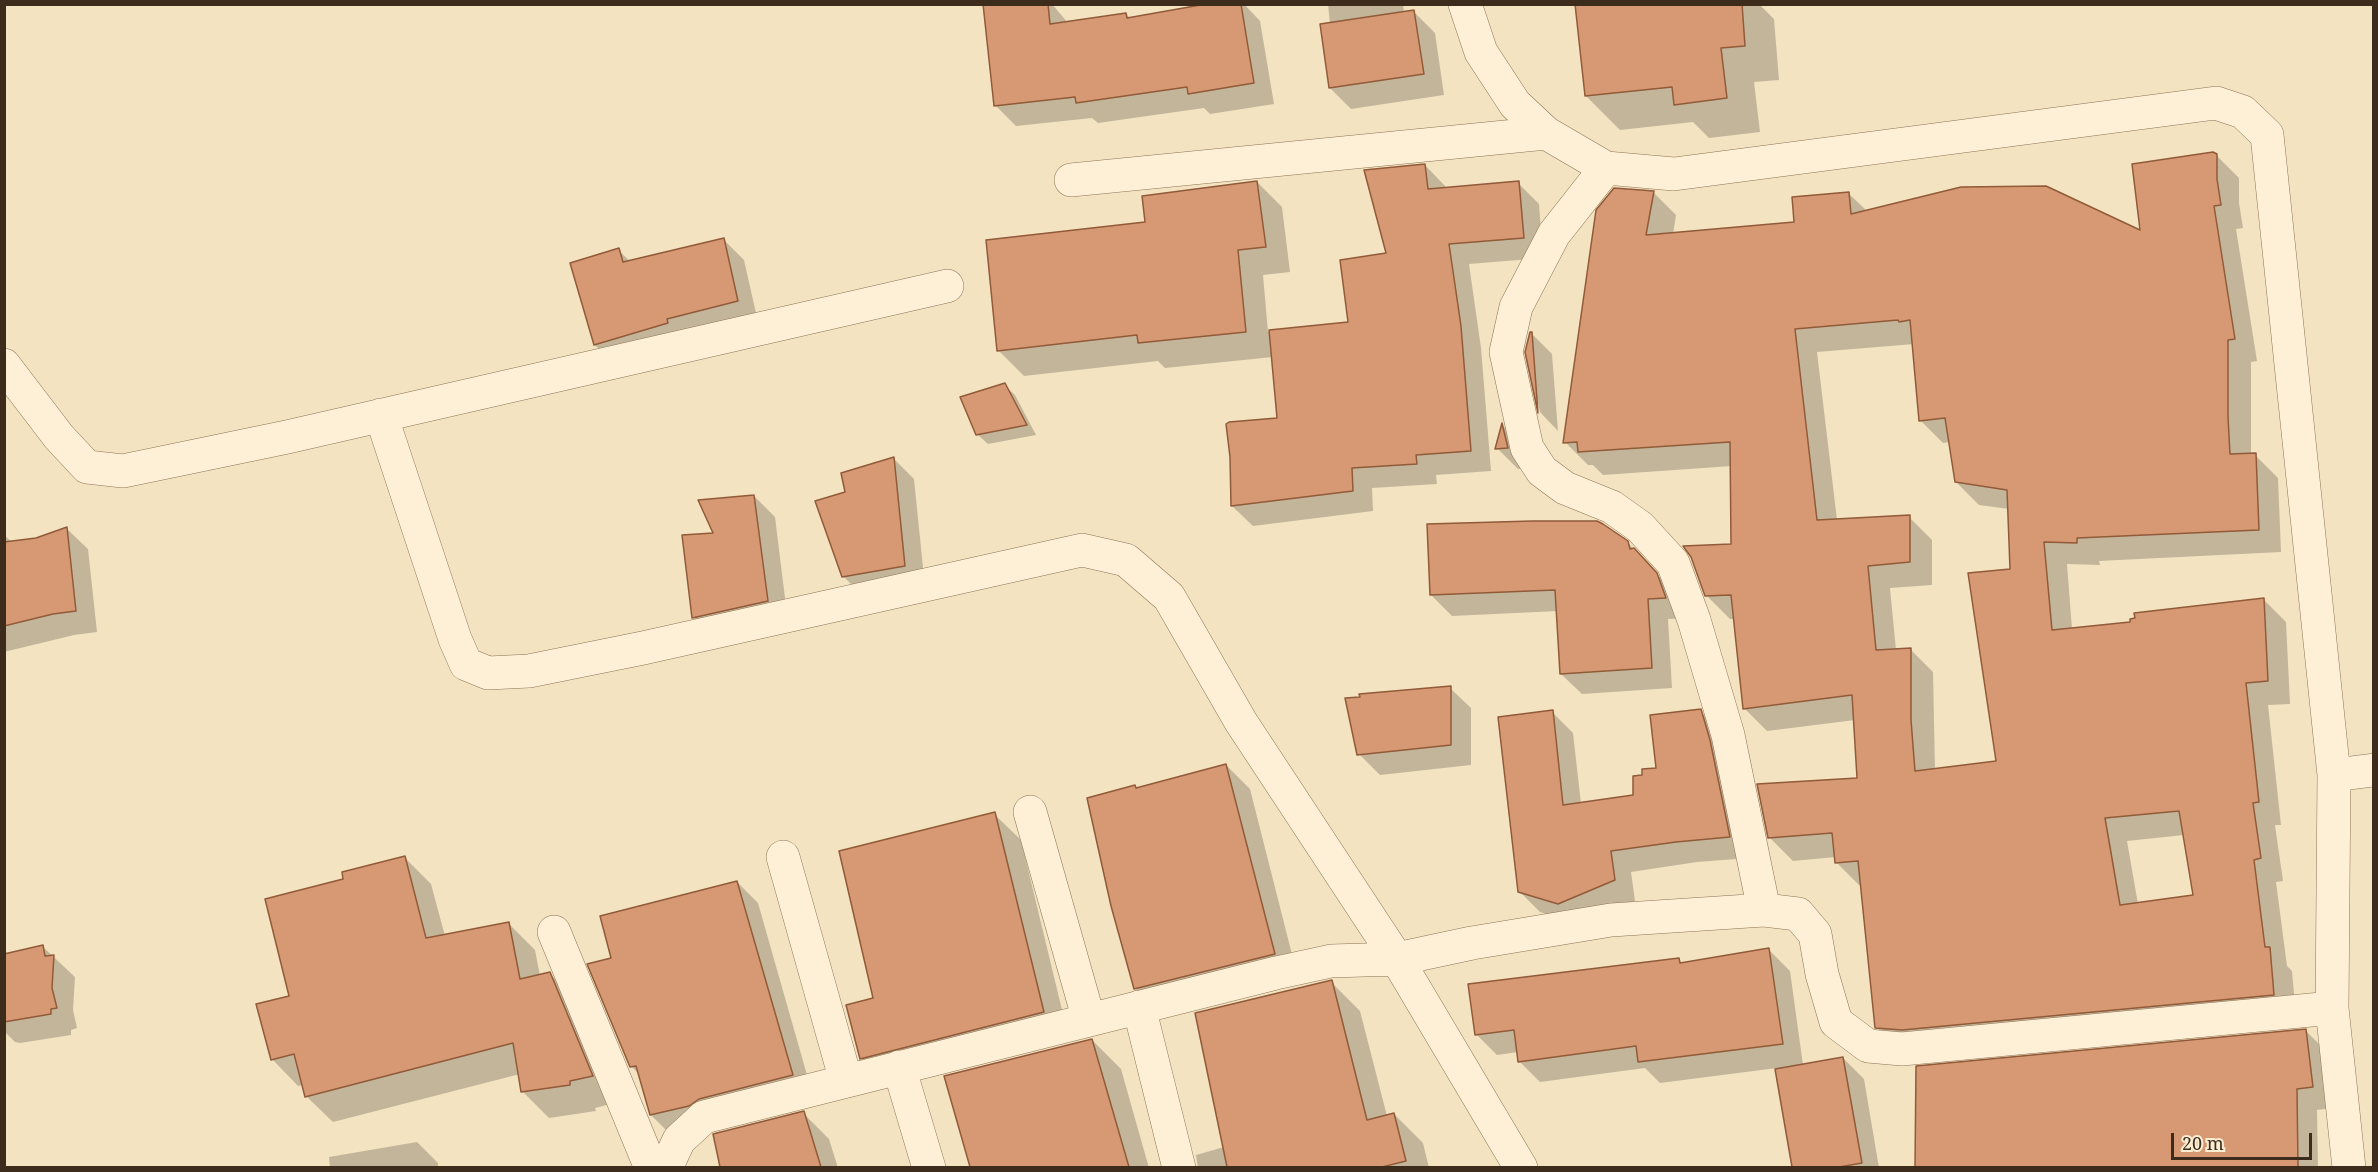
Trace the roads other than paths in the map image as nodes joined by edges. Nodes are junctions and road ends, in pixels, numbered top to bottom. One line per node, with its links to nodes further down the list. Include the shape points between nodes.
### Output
1 (1465, 4): 2 (street, via 1481,52 1515,104)
2 (1546, 133): 3 (street); 4 (street)
3 (1606, 168): 9 (street, via 1674,174 2216,103 2243,112 2267,135); 12 (street, via 1554,234 1516,307 1506,352 1527,448 1542,471 1565,488 1612,507 1640,527 1673,563 1728,735)
4 (1071, 180)
5 (947, 286): 7 (street)
6 (4, 365): 7 (street, via 87,467 123,471)
7 (381, 415): 14 (street, via 455,639 466,664 488,673 529,670 643,648 1082,550 1126,560 1169,597 1241,722)
8 (2373, 770): 9 (street)
9 (2334, 776): 16 (street)
10 (1029, 812): 17 (street)
11 (783, 857): 19 (street)
12 (1764, 910): 14 (street, via 1611,920); 16 (street, via 1798,914 1815,934 1836,1022 1868,1046 1902,1048)
13 (554, 932): 21 (street)
14 (1397, 959): 15 (street, via 1331,961); 24 (street)
15 (1139, 1007): 17 (street); 23 (street)
16 (2332, 1008): 25 (street)
17 (1089, 1020): 18 (street)
18 (899, 1067): 19 (street); 22 (street)
19 (846, 1081): 20 (street, via 704,1117)
20 (677, 1158)
21 (651, 1167)
22 (928, 1167)
23 (1179, 1167)
24 (1521, 1167)
25 (2349, 1167)

